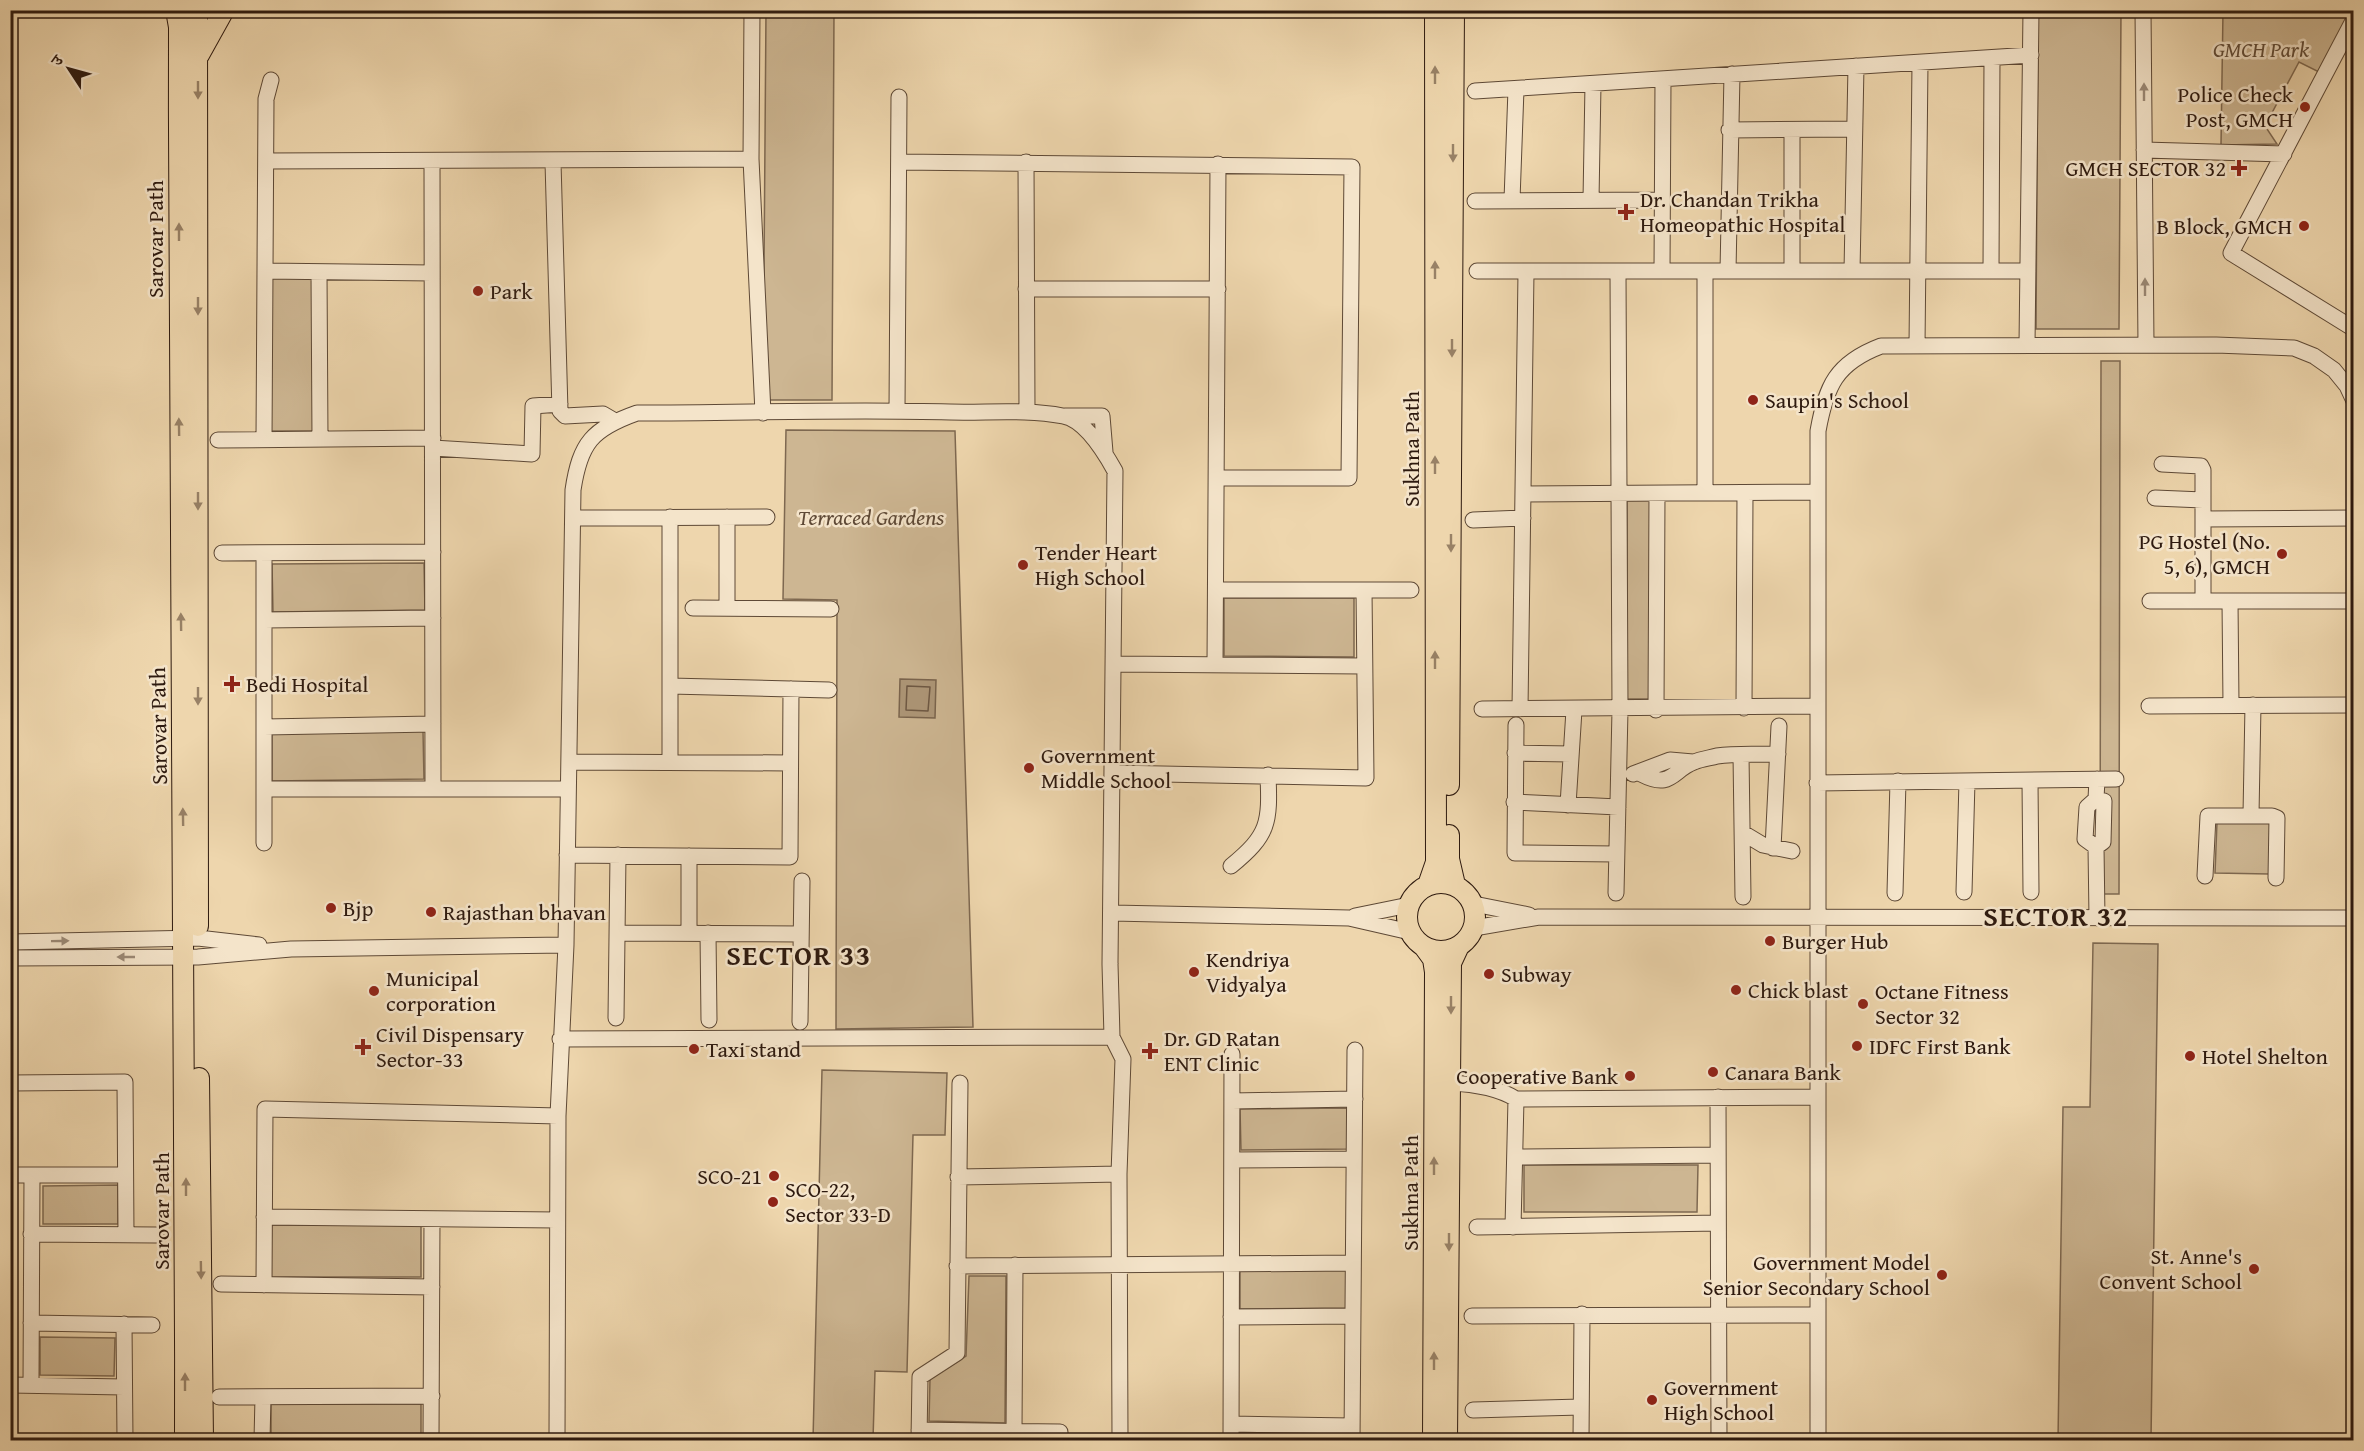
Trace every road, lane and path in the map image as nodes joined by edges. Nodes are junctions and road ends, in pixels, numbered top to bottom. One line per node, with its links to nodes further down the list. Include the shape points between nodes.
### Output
1 (166, 10): 9 (street)
2 (197, 10): 12 (main road, Sarovar Path)
3 (224, 10): 12 (main road)
4 (752, 10): 28 (street)
5 (1435, 10): 160 (main road, Sukhna Path, one-way to 5, via 1436,862)
6 (1454, 10): 161 (main road, Sukhna Path, one-way to 161, via 1449,859)
7 (2031, 10): 11 (street)
8 (2144, 10): 26 (street, one-way to 8)
9 (177, 19): 183 (main road, Sarovar Path, one-way to 9, via 178,343)
10 (2354, 19): 27 (street)
11 (2031, 55): 13 (street); 47 (street)
12 (198, 57): 183 (main road, Sarovar Path, one-way to 183)
13 (1992, 58): 14 (street); 46 (street)
14 (1920, 63): 15 (street); 45 (street)
15 (1856, 66): 16 (street); 23 (street)
16 (1731, 74): 18 (street); 24 (street)
17 (271, 80): 29 (street, via 266,99)
18 (1663, 80): 19 (street); 37 (street)
19 (1593, 84): 20 (street); 36 (street)
20 (1516, 89): 21 (street); 35 (street)
21 (1475, 92)
22 (900, 97): 32 (street)
23 (1853, 129): 25 (street); 44 (street)
24 (1729, 130): 25 (street); 42 (street)
25 (1792, 130): 43 (street)
26 (2144, 150): 27 (street); 57 (street, one-way to 26)
27 (2284, 154): 55 (street, via 2231,254)
28 (751, 159): 31 (street); 63 (street)
29 (266, 161): 30 (street); 39 (street)
30 (432, 161): 31 (street); 52 (street)
31 (553, 162): 60 (street)
32 (899, 162): 33 (street); 61 (street)
33 (1026, 162): 34 (street); 54 (street)
34 (1218, 164): 53 (street); 72 (street, via 1352,167 1349,478)
35 (1512, 200): 36 (street); 38 (street)
36 (1591, 200): 37 (street)
37 (1661, 200): 41 (street)
38 (1475, 201)
39 (265, 271): 48 (street); 66 (street)
40 (1477, 271): 49 (street)
41 (1662, 271): 50 (street); 51 (street)
42 (1728, 271): 43 (street); 51 (street)
43 (1792, 271): 44 (street)
44 (1852, 271): 45 (street)
45 (1918, 271): 46 (street); 58 (street)
46 (1990, 271): 47 (street)
47 (2028, 271): 56 (street)
48 (320, 272): 52 (street); 67 (street)
49 (1526, 272): 50 (street); 76 (street)
50 (1618, 272): 77 (street)
51 (1705, 272): 74 (street)
52 (432, 273): 69 (street)
53 (1218, 289): 54 (street); 72 (street)
54 (1026, 290): 62 (street)
55 (2354, 329)
56 (2027, 345): 57 (street); 58 (street)
57 (2146, 345): 59 (street, via 2294,348 2334,370)
58 (1917, 346): 73 (street, via 1881,346 1858,354 1834,379 1824,398 1818,431)
59 (2354, 401)
60 (560, 404): 65 (street, via 565,416 603,414); 69 (street, via 533,405 532,454)
61 (897, 411): 62 (street); 63 (street)
62 (1027, 411): 64 (street)
63 (763, 413): 65 (street, via 637,413)
64 (1065, 416): 70 (street, via 1095,438); 70 (street, via 1102,416)
65 (615, 421): 84 (street, via 590,439 578,461)
66 (264, 439): 67 (street); 68 (street)
67 (320, 439): 69 (street)
68 (218, 440)
69 (433, 443): 89 (street)
70 (1105, 452): 104 (street, via 1114,471)
71 (2162, 464): 80 (street, via 2201,466)
72 (1217, 478): 92 (street)
73 (1818, 492): 75 (street); 113 (street)
74 (1705, 493): 75 (street); 78 (street)
75 (1745, 493): 115 (street)
76 (1523, 494): 77 (street); 85 (street)
77 (1619, 494): 78 (street); 119 (street)
78 (1656, 494): 120 (street)
79 (2155, 498): 80 (street)
80 (2203, 500): 87 (street)
81 (670, 517): 82 (street); 84 (street); 107 (street)
82 (727, 517): 83 (street); 100 (street)
83 (767, 517)
84 (573, 518): 129 (street)
85 (1523, 518): 88 (street); 117 (street)
86 (2354, 518): 87 (street)
87 (2203, 519): 96 (street)
88 (1473, 520)
89 (433, 552): 91 (street); 102 (street)
90 (222, 553): 91 (street)
91 (264, 553): 103 (street)
92 (1216, 590): 93 (street); 105 (street)
93 (1364, 590): 94 (street); 106 (street)
94 (1411, 590)
95 (2150, 601): 96 (street)
96 (2203, 601): 97 (street)
97 (2230, 601): 98 (street); 110 (street)
98 (2354, 602)
99 (693, 608): 100 (street)
100 (727, 608): 101 (street)
101 (831, 609)
102 (433, 618): 103 (street); 121 (street)
103 (264, 620): 124 (street)
104 (1114, 664): 105 (street); 132 (street)
105 (1215, 664): 106 (street)
106 (1364, 666): 133 (street, via 1366,778)
107 (670, 686): 108 (street); 130 (street)
108 (791, 689): 109 (street); 131 (street)
109 (830, 690)
110 (2231, 705): 111 (street); 114 (street)
111 (2253, 705): 112 (street); 147 (street)
112 (2354, 705)
113 (1817, 706): 115 (street); 140 (street)
114 (2149, 706)
115 (1744, 708): 120 (street)
116 (1482, 709): 117 (street)
117 (1520, 709): 118 (street)
118 (1574, 710): 119 (street); 126 (street)
119 (1620, 710): 120 (street); 134 (street)
120 (1656, 710)
121 (433, 724): 124 (street); 141 (street)
122 (1516, 725): 125 (street)
123 (1779, 726): 127 (street)
124 (264, 727): 142 (street)
125 (1515, 753): 126 (street); 144 (street)
126 (1571, 754): 145 (street)
127 (1778, 754): 128 (street); 150 (street)
128 (1741, 755): 134 (street, via 1693,762 1665,779 1641,774); 148 (street)
129 (569, 762): 130 (street); 143 (street)
130 (670, 762): 131 (street)
131 (790, 763): 155 (street, via 790,857)
132 (1114, 773): 133 (street); 169 (street)
133 (1268, 775): 156 (street, via 1268,823 1254,847)
134 (1618, 776): 146 (street)
135 (2116, 778): 136 (street)
136 (2097, 779): 138 (street); 173 (street, via 2096,799 2087,807 2085,839 2096,847)
137 (1967, 781): 138 (street); 139 (street); 162 (street)
138 (2030, 781): 163 (street)
139 (1898, 782): 140 (street); 165 (street)
140 (1817, 783): 171 (street)
141 (433, 788): 142 (street); 143 (street)
142 (264, 789): 149 (street)
143 (568, 789): 153 (street)
144 (1514, 802): 145 (street); 152 (street, via 1513,849 1518,855)
145 (1568, 805): 146 (street)
146 (1618, 807): 152 (street)
147 (2251, 815): 157 (street, via 2208,816); 158 (street, via 2277,818)
148 (1743, 833): 150 (street); 166 (street)
149 (264, 843)
150 (1773, 848): 151 (street)
151 (1792, 851)
152 (1616, 854): 164 (street)
153 (567, 855): 154 (street); 182 (street)
154 (618, 855): 155 (street); 177 (street)
155 (689, 856): 178 (street)
156 (1231, 866)
157 (2205, 876)
158 (2276, 878)
159 (802, 881): 180 (street)
160 (1428, 885): 161 (main road); 168 (main road)
161 (1455, 885): 167 (main road)
162 (1964, 892)
163 (2031, 892)
164 (1616, 893)
165 (1895, 893)
166 (1743, 897)
167 (1474, 904): 170 (street); 175 (main road)
168 (1409, 905): 172 (street); 176 (main road)
169 (1112, 913): 172 (street); 190 (street)
170 (1539, 917): 171 (street); 175 (street)
171 (1817, 917): 173 (street); 198 (street)
172 (1349, 918): 176 (street)
173 (2097, 918): 174 (street)
174 (2354, 918)
175 (1474, 928): 185 (main road)
176 (1410, 932): 184 (main road)
177 (618, 933): 178 (street); 187 (street)
178 (689, 933): 179 (street)
179 (708, 933): 180 (street); 188 (street)
180 (801, 934): 189 (street)
181 (10, 942): 183 (street, one-way to 183)
182 (566, 945): 183 (street); 191 (street)
183 (191, 948): 186 (street, one-way to 186); 251 (main road, Sarovar Path, one-way to 183); 252 (main road, Sarovar Path, one-way to 252)
184 (1425, 948): 185 (main road, via 1443,952); 259 (main road, Sukhna Path, one-way to 184, via 1435,972)
185 (1458, 948): 196 (main road, Sukhna Path, one-way to 196, via 1451,963)
186 (10, 958)
187 (616, 1018)
188 (709, 1020)
189 (800, 1022)
190 (1112, 1037): 191 (street); 207 (street, via 1123,1059)
191 (560, 1039): 202 (street)
192 (1355, 1050): 199 (street)
193 (1232, 1054): 201 (street)
194 (10, 1083): 210 (street, via 125,1082)
195 (960, 1083): 211 (street)
196 (1450, 1083): 200 (street, via 1479,1085); 260 (main road, Sukhna Path, one-way to 260)
197 (1718, 1097): 198 (street); 200 (street); 203 (street)
198 (1817, 1097): 231 (street)
199 (1355, 1099): 201 (street); 205 (street)
200 (1516, 1099): 204 (street)
201 (1232, 1101): 206 (street)
202 (558, 1116): 212 (street, via 265,1109); 214 (street)
203 (1718, 1155): 204 (street); 215 (street)
204 (1515, 1157): 217 (street)
205 (1354, 1159): 206 (street); 222 (street)
206 (1232, 1160): 221 (street)
207 (1119, 1174): 211 (street); 223 (street)
208 (10, 1175): 209 (street)
209 (32, 1175): 210 (street); 218 (street)
210 (125, 1175): 219 (street)
211 (958, 1177): 225 (street)
212 (264, 1217): 213 (street); 227 (street)
213 (432, 1219): 214 (street); 228 (street)
214 (557, 1220): 255 (street)
215 (1718, 1223): 217 (street); 230 (street)
216 (1477, 1227): 217 (street)
217 (1513, 1227)
218 (31, 1234): 219 (street); 235 (street)
219 (126, 1235): 220 (street)
220 (156, 1235)
221 (1232, 1263): 222 (street); 223 (street); 234 (street)
222 (1353, 1263): 232 (street)
223 (1119, 1264): 224 (street); 257 (street)
224 (1015, 1265): 225 (street); 247 (street)
225 (957, 1266): 249 (street, via 957,1353 920,1377)
226 (221, 1284): 227 (street)
227 (264, 1285): 228 (street)
228 (432, 1287): 241 (street)
229 (1582, 1314): 230 (street); 233 (street); 244 (street)
230 (1719, 1315): 231 (street); 262 (street)
231 (1817, 1315): 263 (street)
232 (1353, 1316): 234 (street); 248 (street)
233 (1472, 1316)
234 (1231, 1317): 246 (street)
235 (31, 1323): 236 (street); 239 (street)
236 (124, 1324): 237 (street); 240 (street)
237 (152, 1325)
238 (10, 1385): 239 (street)
239 (31, 1385): 240 (street)
240 (124, 1387): 250 (street)
241 (432, 1396): 243 (street); 254 (street)
242 (219, 1397): 243 (street)
243 (262, 1397): 253 (street)
244 (1581, 1407): 245 (street); 261 (street)
245 (1473, 1410)
246 (1231, 1424): 248 (street); 258 (street)
247 (1014, 1432): 249 (street); 256 (street, via 1060,1432)
248 (1352, 1433)
249 (919, 1435)
250 (125, 1440)
251 (185, 1440)
252 (203, 1440)
253 (262, 1440)
254 (431, 1440)
255 (557, 1440)
256 (1060, 1440)
257 (1120, 1440)
258 (1231, 1440)
259 (1433, 1440)
260 (1447, 1440)
261 (1581, 1440)
262 (1719, 1440)
263 (1818, 1440)

